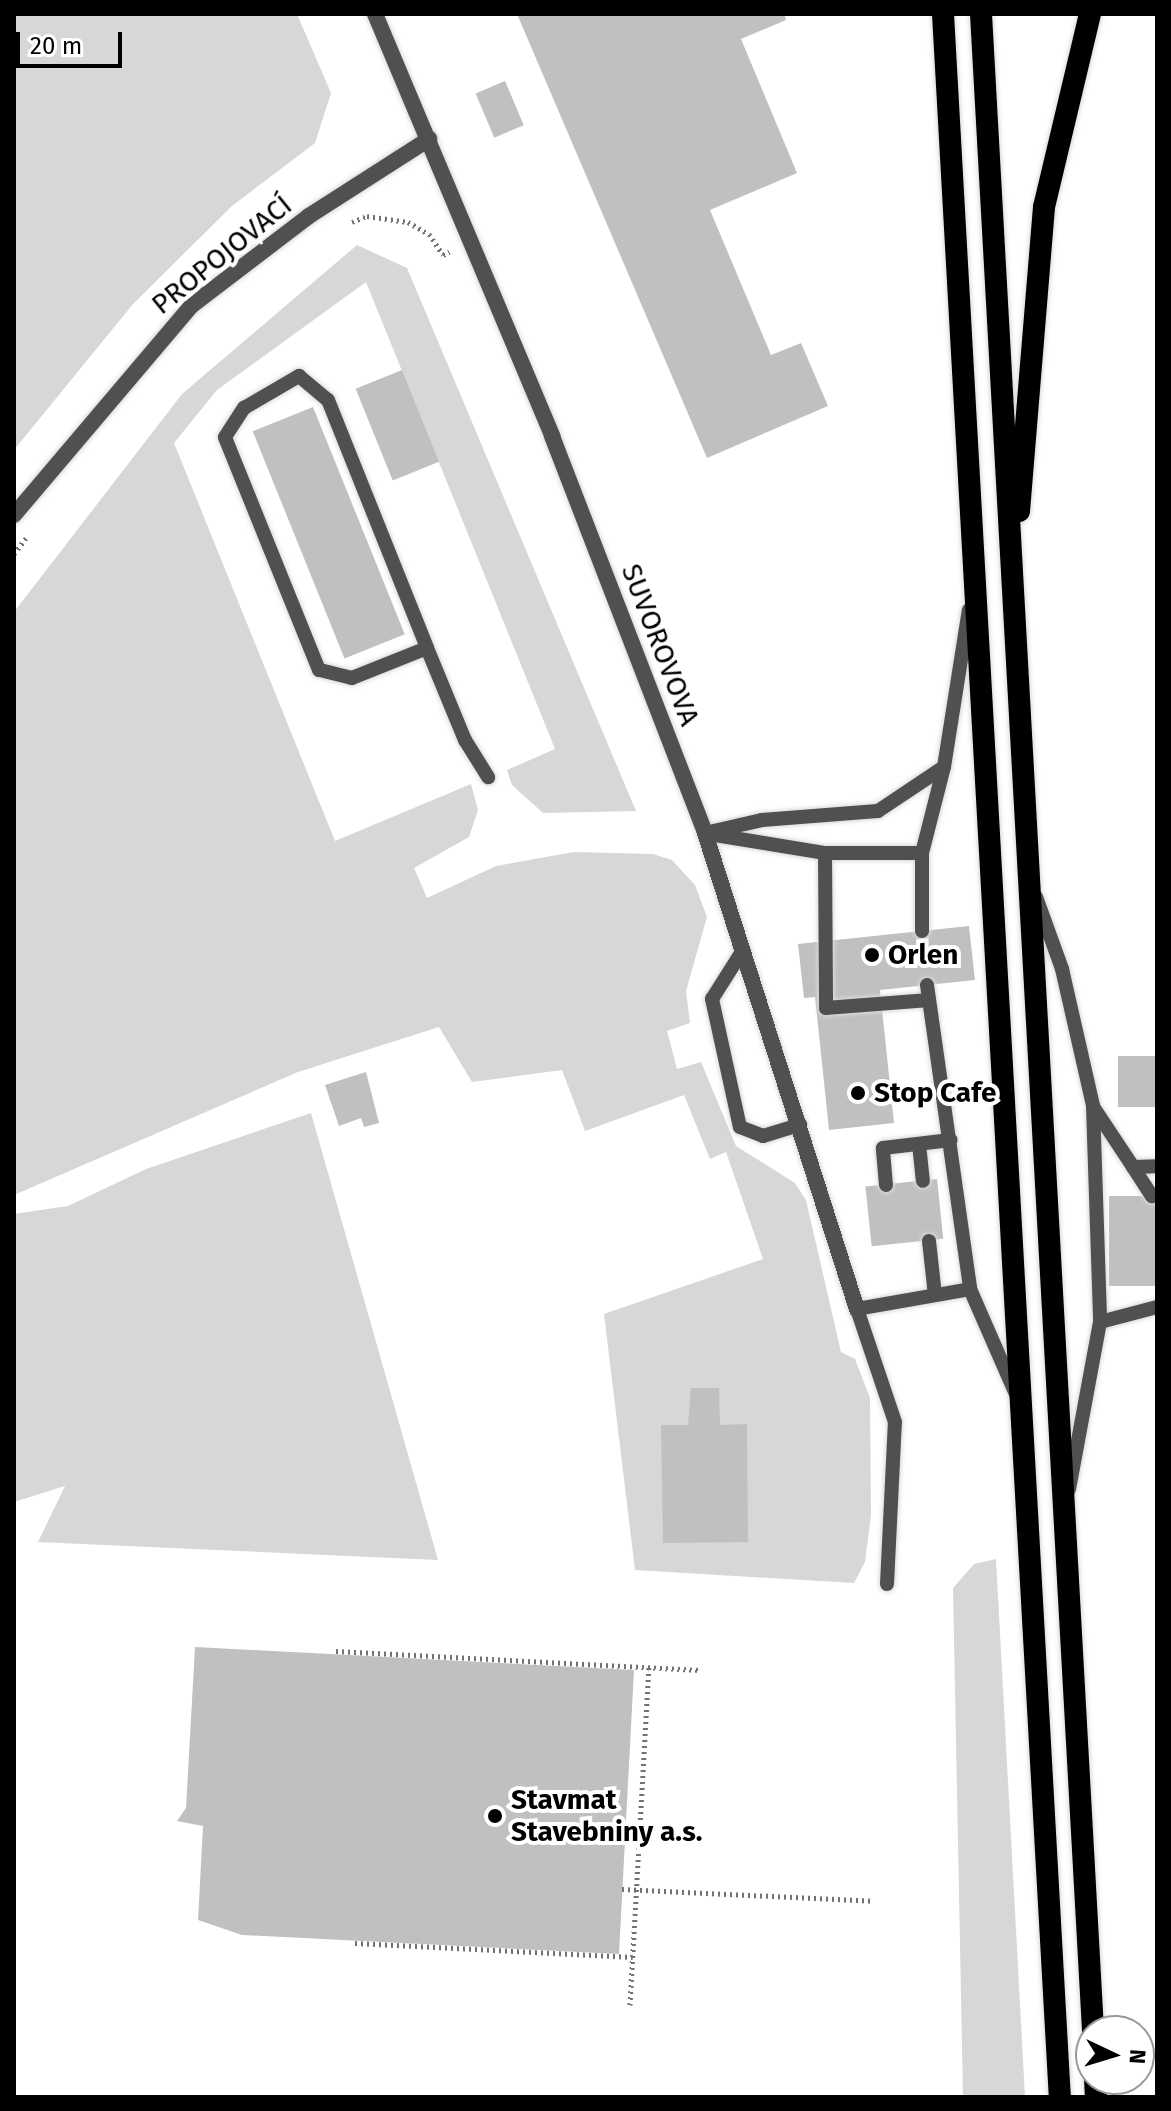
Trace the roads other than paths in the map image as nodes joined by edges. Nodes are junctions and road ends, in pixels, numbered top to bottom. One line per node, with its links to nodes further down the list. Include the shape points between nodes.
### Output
1 (375, 14): 6 (street, SUVOROVOVA)
2 (928, 14): 7 (highway)
3 (943, 14): 7 (highway)
4 (981, 14): 10 (highway)
5 (1090, 14): 10 (highway, via 1044,207)
6 (429, 139): 8 (street, PROPOJOVACÍ, via 309,216 191,306); 14 (street, SUVOROVOVA)
7 (956, 218): 9 (highway)
8 (14, 515)
9 (973, 586): 12 (lane); 35 (highway)
10 (1012, 604): 17 (highway)
11 (427, 648): 11 (lane, via 328,400 299,376 244,408 225,437 319,670 352,678); 13 (lane, via 465,740)
12 (944, 767): 14 (lane, via 878,811 762,820); 16 (lane)
13 (488, 777)
14 (705, 833): 15 (lane); 19 (street, SUVOROVOVA)
15 (825, 853): 16 (lane); 22 (lane, via 826,1008 928,993)
16 (922, 853): 18 (lane)
17 (1029, 880): 20 (lane, via 1062,969); 36 (highway)
18 (922, 931)
19 (743, 950): 21 (street, SUVOROVOVA); 21 (lane, via 712,999 740,1127 763,1136)
20 (1093, 1106): 25 (lane); 34 (lane)
21 (800, 1125): 33 (street, SUVOROVOVA)
22 (951, 1140): 23 (lane); 30 (lane)
23 (919, 1144): 26 (lane); 27 (lane, via 883,1148)
24 (1157, 1166): 25 (lane)
25 (1133, 1167): 28 (lane)
26 (923, 1181)
27 (886, 1185)
28 (1152, 1196)
29 (929, 1241): 31 (lane)
30 (970, 1289): 31 (lane); 35 (lane)
31 (935, 1295): 33 (lane)
32 (1157, 1307): 34 (lane)
33 (857, 1309): 37 (lane, via 895,1422)
34 (1100, 1322): 36 (lane)
35 (1018, 1400): 39 (highway)
36 (1064, 1521): 38 (highway)
37 (887, 1584)
38 (1092, 2015)
39 (1060, 2097)

